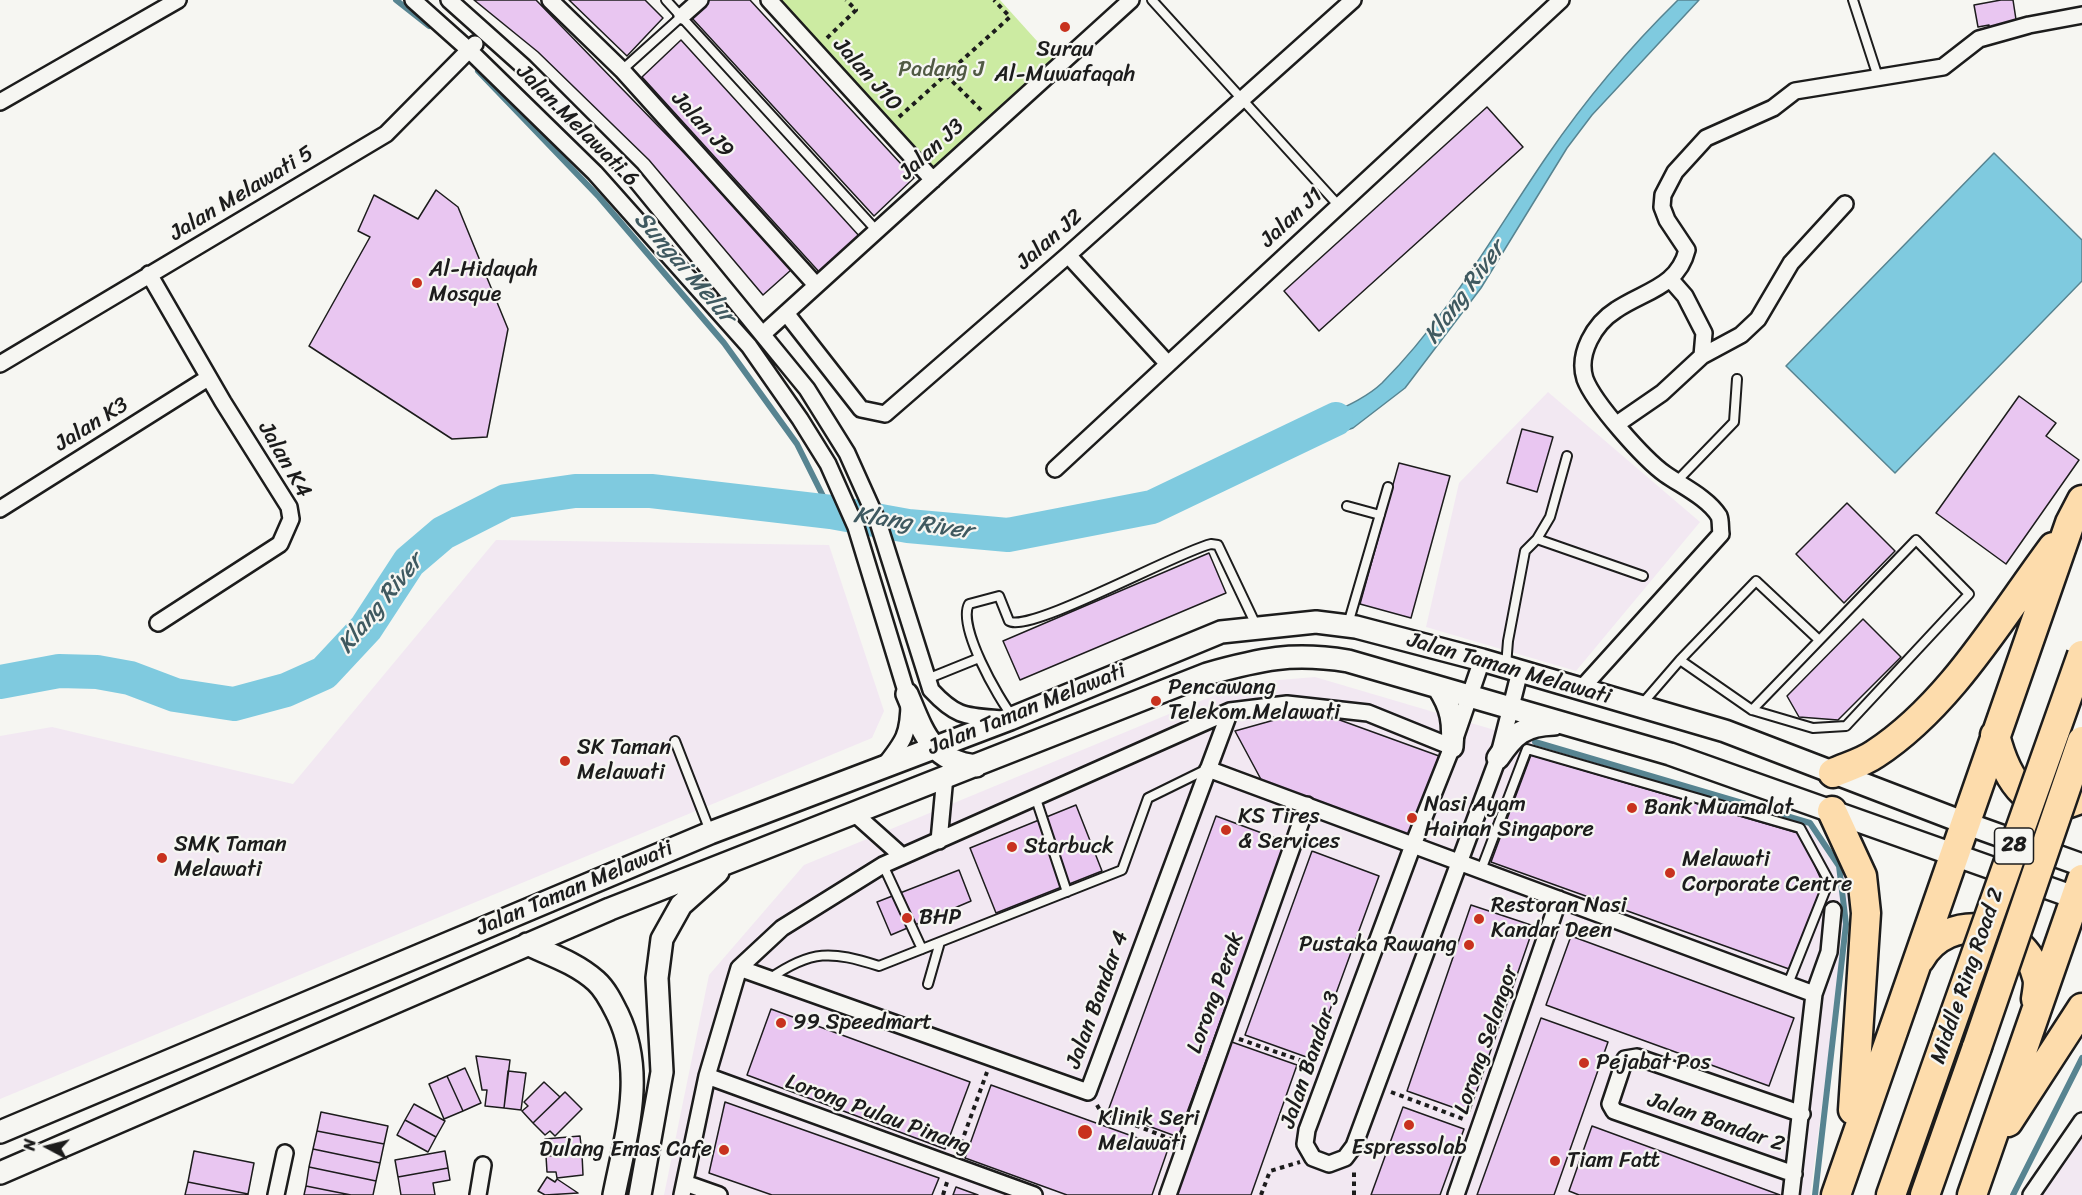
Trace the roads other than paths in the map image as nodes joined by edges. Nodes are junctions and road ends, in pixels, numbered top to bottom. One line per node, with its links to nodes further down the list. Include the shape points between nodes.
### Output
1 (177, 0): 20 (street)
2 (413, 0): 16 (street, Jalan Melawati 6)
3 (449, 0): 15 (street, Jalan Melawati 6)
4 (550, 0): 17 (street, Jalan J9)
5 (666, 0): 14 (lane)
6 (700, 0): 14 (street)
7 (769, 0): 21 (street, Jalan J10)
8 (1131, 0): 21 (street, Jalan J3)
9 (1152, 0): 19 (lane)
10 (1353, 0): 19 (street, Jalan J2)
11 (1561, 0): 23 (street, Jalan J1)
12 (1853, 0): 18 (lane)
13 (2082, 15): 18 (street, via 1979,39 1943,66)
14 (682, 16): 17 (lane); 24 (lane)
15 (484, 34): 16 (street, Jalan Melawati 5); 30 (street, Jalan Melawati 6, via 524,67 631,174)
16 (469, 50): 26 (street, Jalan Melawati 5, via 386,134); 59 (street, Jalan Melawati 6, via 595,173 749,346 800,418 828,464 856,527)
17 (622, 70): 28 (street, Jalan J9)
18 (1878, 77): 27 (street, via 1795,91 1773,108 1706,138 1675,172 1663,195 1667,220 1687,250)
19 (1244, 99): 23 (lane); 25 (street, Jalan J2)
20 (0, 102)
21 (933, 180): 24 (street, Jalan J3)
22 (1845, 204): 31 (street, via 1791,263 1758,319 1741,335)
23 (1339, 206): 33 (street, Jalan J1)
24 (877, 231): 28 (street, Jalan J3)
25 (1068, 255): 29 (street, Jalan J2, via 885,414 861,409); 33 (street)
26 (149, 274): 32 (street, Jalan Melawati 5); 34 (street, Jalan K4)
27 (1671, 280): 31 (street, via 1685,296 1704,333); 36 (street, via 1615,310 1593,333 1581,359 1586,381)
28 (816, 285): 29 (street, Jalan J3)
29 (786, 313): 30 (street, Jalan J3)
30 (764, 333): 56 (street, Jalan Melawati 6, via 807,389 847,453 878,522)
31 (1702, 356): 36 (street, via 1662,393)
32 (0, 363)
33 (1168, 364): 38 (street, Jalan J1)
34 (208, 378): 42 (street, Jalan K3); 47 (street, Jalan K4, via 289,507 291,519 280,544)
35 (1737, 379): 39 (lane, via 1734,422)
36 (1617, 424): 39 (street)
37 (1567, 456): 45 (lane, via 1550,517)
38 (1055, 469)
39 (1676, 482): 58 (street, via 1712,506 1720,518 1721,534)
40 (1388, 487): 44 (lane)
41 (1347, 506): 44 (lane)
42 (0, 509)
43 (2076, 512): 67 (highway); 76 (highway, via 1956,678 1912,726 1873,756)
44 (1380, 515): 49 (lane)
45 (1537, 539): 46 (lane); 55 (lane, via 1525,551 1508,641)
46 (1643, 576)
47 (158, 623)
48 (1257, 626): 49 (main road, Jalan Taman Melawati, via 1316,622); 52 (lane, via 1218,545 1211,544 1018,624 1009,621 999,596 969,604 966,613); 65 (main road, Jalan Taman Melawati, via 1221,632)
49 (1348, 626): 53 (main road, Jalan Taman Melawati)
50 (1819, 640): 54 (lane, via 1756,581); 63 (lane); 63 (lane, via 1916,540 1968,594 1846,726 1813,728)
51 (2082, 656): 130 (highway, Middle Ring Road 2 / 28, bridge)
52 (980, 658): 56 (lane); 65 (lane, via 995,694)
53 (1482, 660): 55 (main road, Jalan Taman Melawati); 60 (street, Jalan Bandar 3)
54 (1680, 660): 61 (lane); 63 (lane)
55 (1513, 669): 58 (main road, Jalan Taman Melawati); 62 (street, Jalan Bandar 3)
56 (927, 679): 65 (street, Jalan Melawati 6, via 931,690 950,710 973,717)
57 (1438, 687): 60 (main road, Jalan Taman Melawati); 70 (main road, via 1450,706 1454,724); 74 (main road, Jalan Taman Melawati, via 1348,661 1316,656 1263,658 1207,674)
58 (1581, 689): 61 (main road, Jalan Taman Melawati)
59 (907, 694): 71 (main road); 73 (street, Jalan Melawati 6, via 909,727)
60 (1471, 696): 62 (main road, Jalan Taman Melawati); 70 (street, Jalan Bandar 3)
61 (1639, 706): 76 (main road, Jalan Taman Melawati, via 1725,731)
62 (1508, 707): 66 (main road, Jalan Taman Melawati); 72 (street, Jalan Bandar 3)
63 (1752, 710)
64 (1230, 711): 70 (street, via 1287,704 1368,714); 75 (street, Jalan Bandar 4); 79 (street)
65 (1011, 718): 71 (main road, Jalan Taman Melawati)
66 (1564, 723): 72 (main road, via 1537,724 1513,735); 81 (main road, Jalan Taman Melawati, via 1670,754)
67 (1995, 735): 78 (highway, via 2009,777 2024,794 2044,805 2067,805); 83 (highway)
68 (675, 741): 84 (lane)
69 (2082, 741): 131 (highway, Middle Ring Road 2 / 28, bridge)
70 (1452, 747): 86 (street, Jalan Bandar 3)
71 (934, 748): 73 (main road, Jalan Taman Melawati); 74 (main road, via 959,764)
72 (1498, 758): 90 (street, Jalan Bandar 3)
73 (884, 766): 84 (main road, Jalan Taman Melawati)
74 (977, 766): 77 (main road, Jalan Taman Melawati)
75 (1208, 769): 80 (street); 94 (lane, via 1148,798 1122,870); 103 (street, Jalan Bandar 4, via 1088,1092)
76 (1833, 773): 83 (main road, Jalan Taman Melawati)
77 (945, 777): 82 (main road, Jalan Taman Melawati); 85 (street)
78 (2082, 798)
79 (1036, 799): 85 (street); 94 (lane)
80 (1307, 806): 86 (street); 126 (street, Lorong Perak)
81 (1832, 811): 87 (main road, Jalan Taman Melawati); 113 (highway, via 1862,876 1866,913)
82 (855, 814): 88 (street); 89 (main road, Jalan Taman Melawati)
83 (1965, 823): 87 (highway); 92 (main road, Jalan Taman Melawati)
84 (710, 832): 112 (main road, Jalan Taman Melawati)
85 (939, 841): 88 (street)
86 (1413, 845): 90 (street); 90 (street, Jalan Bandar 3, via 1307,1131 1305,1144 1313,1158 1329,1164 1345,1158 1354,1146)
87 (1953, 855): 95 (main road, Jalan Taman Melawati); 102 (highway)
88 (902, 856): 91 (street)
89 (730, 861): 99 (main road, Jalan Taman Melawati); 123 (main road, via 681,905 662,939 657,978 662,1072)
90 (1459, 862): 93 (street)
91 (883, 865): 100 (lane); 101 (street, via 782,928)
92 (2082, 865)
93 (1481, 870): 96 (street); 105 (lane, via 1527,749 1800,828 1829,881)
94 (1067, 892): 98 (lane)
95 (2080, 892): 108 (highway)
96 (1559, 899): 105 (street); 127 (street, Lorong Selangor)
97 (1833, 910): 106 (street, via 1829,952)
98 (940, 942): 100 (lane); 104 (lane)
99 (527, 944): 117 (main road, Jalan Taman Melawati); 122 (main road, via 576,966 597,981 609,996 627,1035 633,1066 633,1099)
100 (922, 949): 103 (lane, via 879,966 842,954 809,957)
101 (739, 968): 103 (street, Jalan Bandar 4); 109 (street)
102 (1912, 973): 108 (highway, via 1924,951 1943,935 1966,927 1990,928 2012,939 2029,956 2038,978); 113 (highway)
103 (769, 979)
104 (928, 984)
105 (1788, 984): 106 (street)
106 (1814, 994): 110 (street)
107 (2082, 1008): 115 (highway)
108 (2035, 1014): 115 (highway)
109 (707, 1076): 119 (street); 125 (street, Lorong Pulau Pinang)
110 (1802, 1114): 118 (street); 118 (street, Jalan Bandar 2, via 1637,1057 1626,1059 1610,1104 1614,1112)
111 (2082, 1121): 133 (street)
112 (0, 1131)
113 (1850, 1148): 129 (highway)
114 (285, 1153): 120 (street)
115 (1984, 1161): 132 (highway)
116 (483, 1165): 121 (street)
117 (0, 1173)
118 (1794, 1174): 128 (street)
119 (684, 1189): 124 (street)
120 (276, 1195)
121 (478, 1195)
122 (614, 1195)
123 (640, 1195)
124 (719, 1195)
125 (1034, 1195)
126 (1168, 1195)
127 (1456, 1195)
128 (1791, 1195)
129 (1836, 1195)
130 (1891, 1195)
131 (1925, 1195)
132 (1972, 1195)
133 (2031, 1195)

